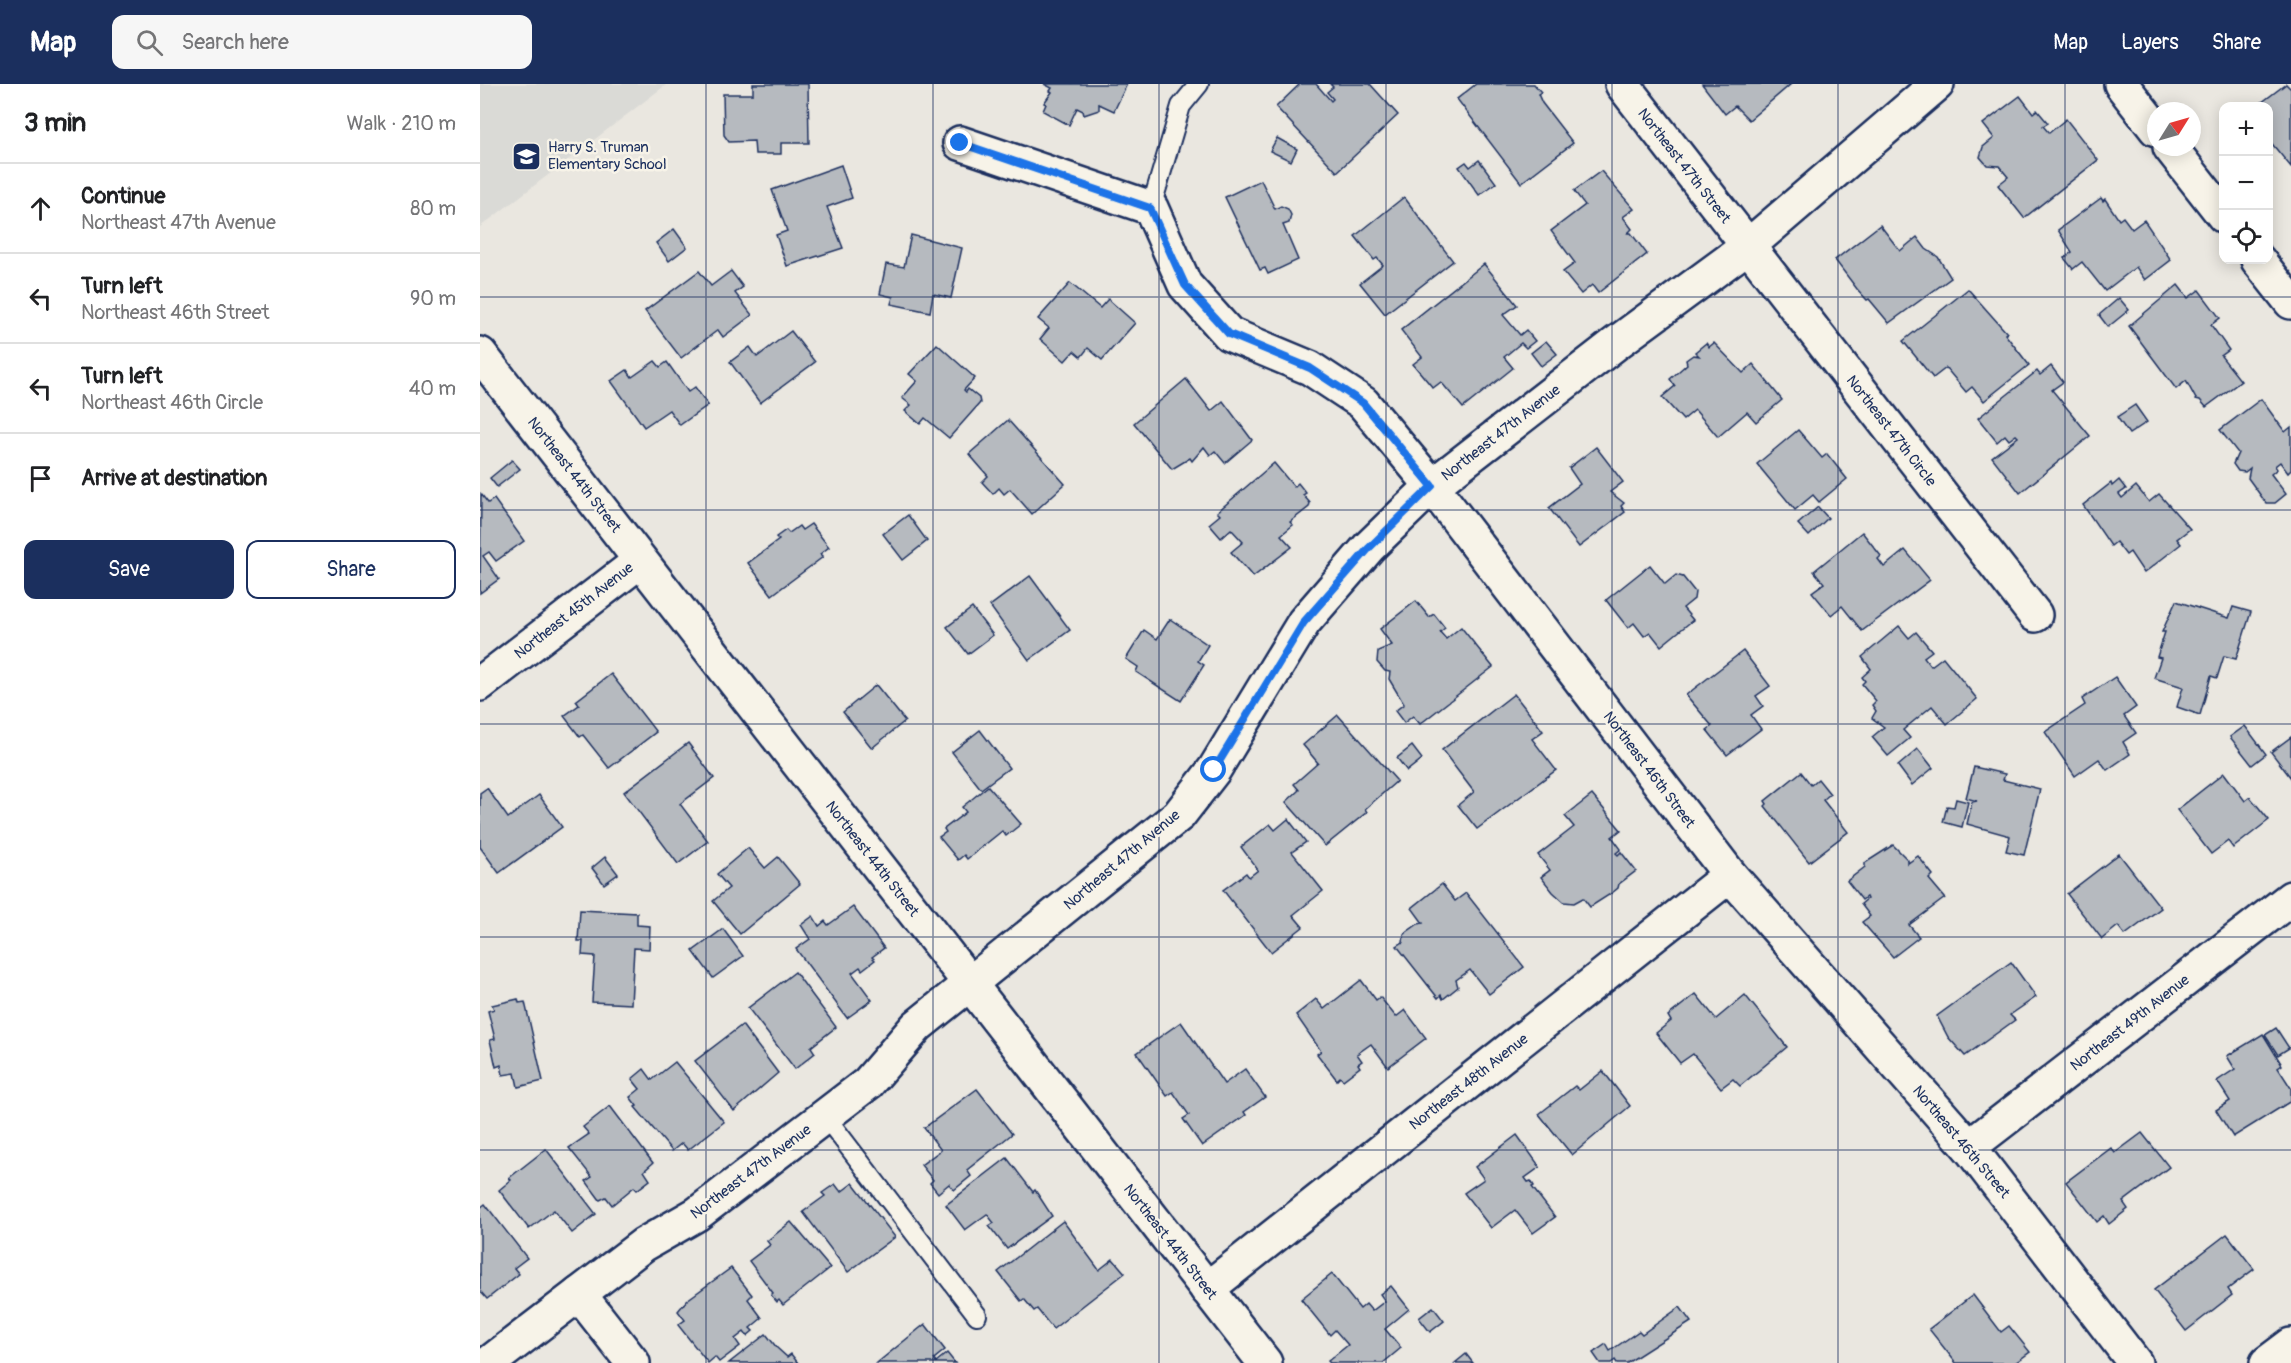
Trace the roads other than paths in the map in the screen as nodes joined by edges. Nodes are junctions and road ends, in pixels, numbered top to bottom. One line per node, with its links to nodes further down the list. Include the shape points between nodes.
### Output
1 (1199, 84): 8 (lane, via 1181,106)
2 (1622, 84): 10 (street, Northeast 47th Street)
3 (1937, 84): 10 (street, Northeast 47th Avenue)
4 (2121, 84): 5 (street)
5 (2147, 117)
6 (960, 143): 8 (street)
7 (2177, 156): 9 (street)
8 (1150, 208): 14 (street, Northeast 46th Street, via 1185,285 1229,334 1310,368 1363,403)
9 (2219, 211)
10 (1747, 247): 14 (street, Northeast 47th Avenue); 16 (street, Northeast 47th Circle)
11 (2261, 264): 12 (street)
12 (2291, 302)
13 (480, 354): 15 (street, Northeast 44th Street)
14 (1432, 486): 18 (street, Northeast 46th Street); 20 (street, Northeast 47th Avenue, via 1369,548 1304,622 1214,770 1179,815)
15 (640, 561): 17 (street, Northeast 45th Avenue); 20 (street, Northeast 44th Street)
16 (2035, 615)
17 (480, 684)
18 (1730, 875): 22 (street, Northeast 46th Street); 23 (street, Northeast 48th Avenue)
19 (2291, 898): 22 (street, Northeast 49th Avenue)
20 (969, 984): 21 (street, Northeast 47th Avenue, via 917,1026 868,1083); 23 (street, Northeast 44th Street)
21 (825, 1116): 24 (street, Northeast 47th Avenue, via 697,1214 643,1245); 25 (lane)
22 (1969, 1147): 30 (street, Northeast 46th Street)
23 (1207, 1289): 29 (street, Northeast 44th Street)
24 (579, 1294): 27 (street, Northeast 47th Avenue); 28 (street)
25 (977, 1315)
26 (2291, 1345): 31 (street)
27 (489, 1363)
28 (633, 1363)
29 (1265, 1363)
30 (2135, 1363)
31 (2267, 1363)

